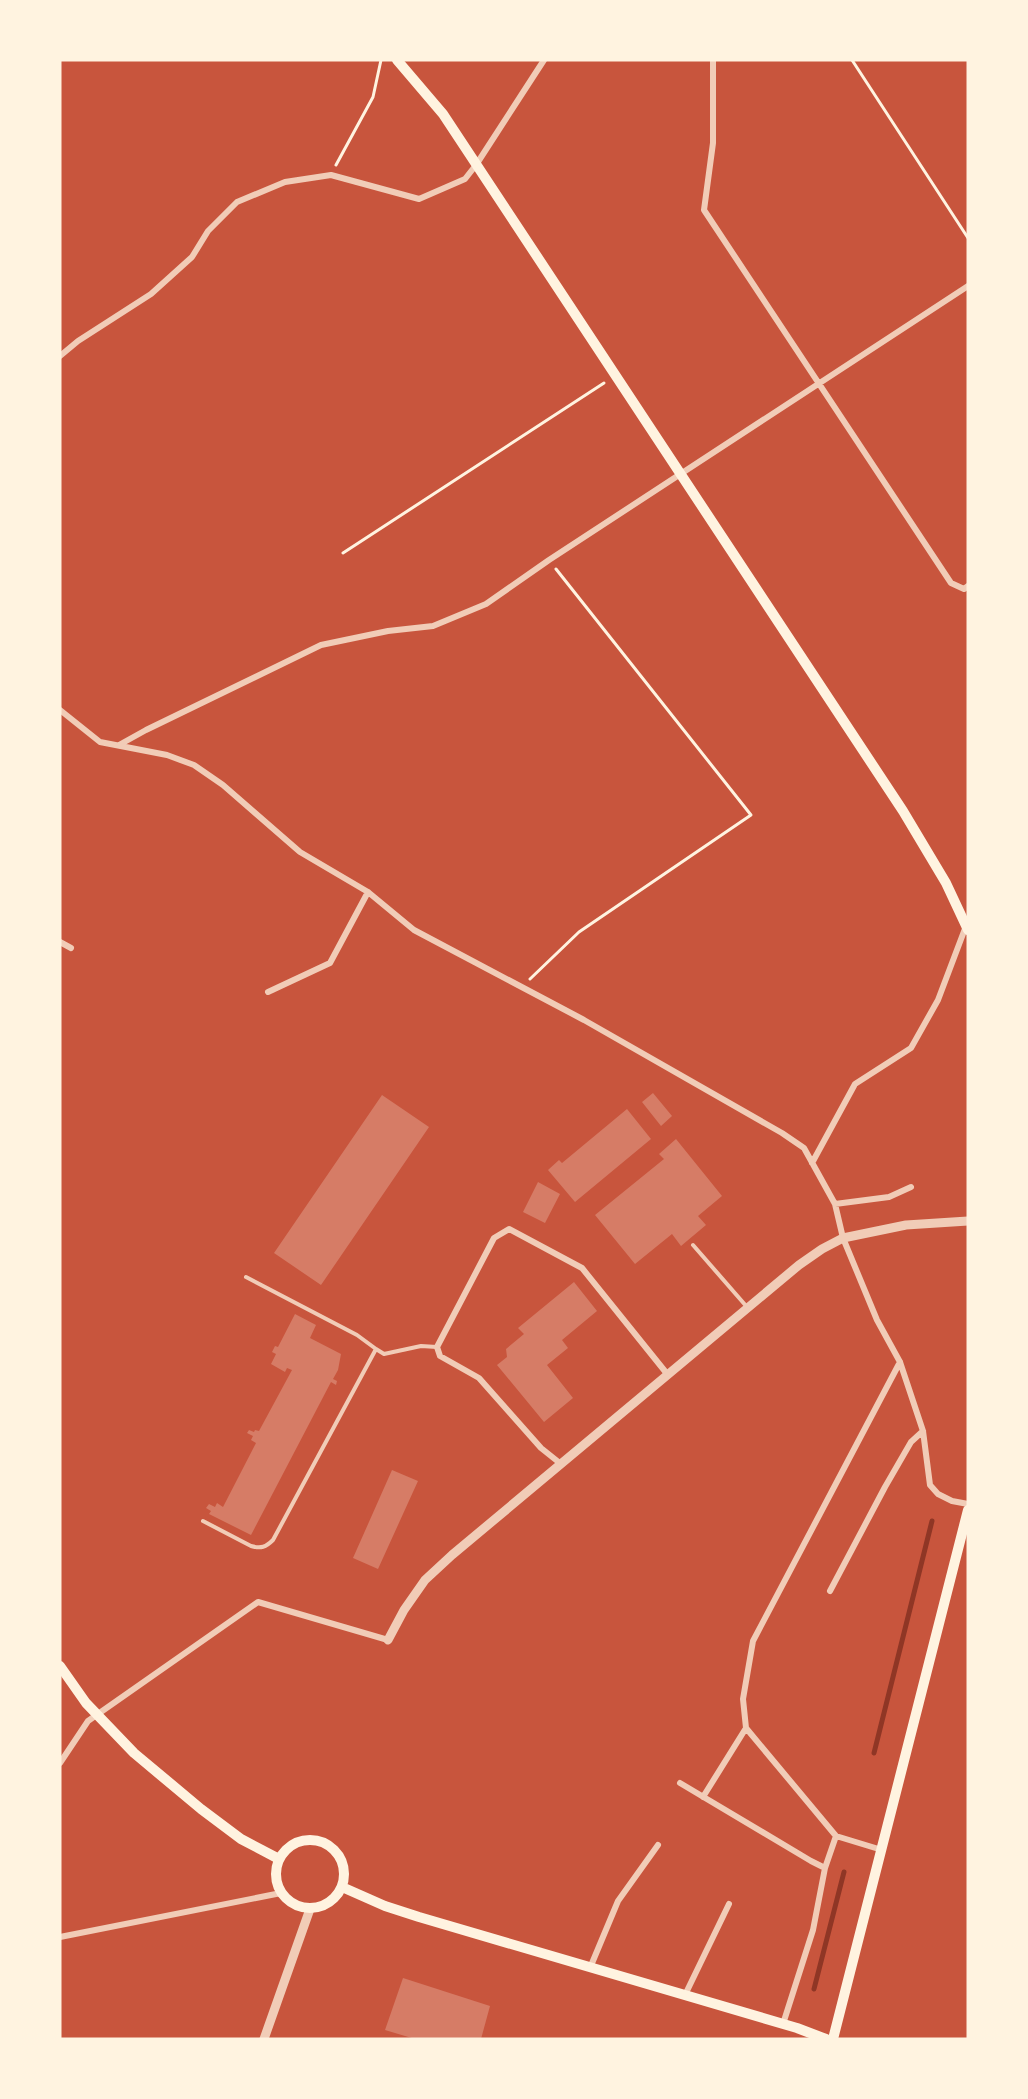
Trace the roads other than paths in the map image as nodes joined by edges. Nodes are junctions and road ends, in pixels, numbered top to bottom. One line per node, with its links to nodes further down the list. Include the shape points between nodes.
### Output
1 (397, 60): 4 (main road, via 442,114)
2 (544, 60): 4 (street)
3 (714, 60): 7 (street, via 713,143 704,210)
4 (477, 165): 6 (street, via 465,179 419,199 331,175 285,182 237,202 208,231 192,257 151,294); 8 (main road)
5 (968, 286): 7 (street)
6 (60, 356)
7 (820, 384): 8 (street); 9 (street, via 951,583 964,589)
8 (681, 474): 11 (street, via 486,604 434,626 321,645); 13 (main road, via 903,811)
9 (968, 586)
10 (60, 710): 11 (street, via 100,742)
11 (118, 746): 12 (street, via 167,755 194,765 300,852)
12 (368, 892): 16 (street, via 330,963); 17 (street, via 414,930 523,986 782,1133 804,1148)
13 (967, 926): 17 (street, via 938,1000 910,1048 855,1084)
14 (60, 942): 15 (street)
15 (71, 948)
16 (268, 992)
17 (812, 1163): 19 (street)
18 (911, 1187): 19 (street, via 889,1197)
19 (835, 1203): 21 (street)
20 (968, 1221): 21 (street, via 906,1225)
21 (843, 1238): 24 (street, via 799,1265); 27 (street, via 877,1320)
22 (693, 1245): 24 (lane)
23 (246, 1276): 26 (lane)
24 (748, 1307): 28 (street)
25 (438, 1347): 26 (lane, via 421,1346 384,1354); 28 (street, via 494,1238 509,1229 582,1268); 30 (street, via 440,1356 479,1378 541,1448)
26 (376, 1349): 33 (lane, via 267,1547 251,1546)
27 (900, 1362): 29 (street); 38 (street, via 753,1641 743,1700)
28 (668, 1375): 30 (street)
29 (923, 1431): 31 (street, via 930,1485 938,1494); 34 (street, via 890,1478)
30 (561, 1464): 35 (street, via 425,1580)
31 (968, 1504)
32 (968, 1510): 44 (main road)
33 (203, 1521)
34 (830, 1591)
35 (388, 1640): 37 (street, via 258,1602)
36 (60, 1666): 37 (main road)
37 (97, 1715): 39 (street, via 88,1721); 45 (main road, via 128,1748 201,1809 241,1839)
38 (746, 1728): 41 (street); 42 (street)
39 (60, 1763)
40 (680, 1783): 41 (street)
41 (703, 1797): 46 (street)
42 (836, 1836): 44 (street); 46 (street)
43 (658, 1845): 52 (street, via 618,1901)
44 (882, 1850): 57 (main road)
45 (279, 1859): 47 (main road, via 295,1843 306,1840 329,1845 343,1863); 48 (main road, via 276,1882)
46 (825, 1868): 54 (street, via 813,1930)
47 (342, 1887): 50 (main road, via 330,1903); 52 (main road, via 384,1906)
48 (281, 1893): 50 (main road, via 289,1902); 51 (street)
49 (729, 1904): 53 (street)
50 (310, 1909): 55 (street)
51 (60, 1937)
52 (590, 1968): 53 (main road)
53 (685, 1995): 54 (main road)
54 (783, 2024): 56 (main road)
55 (264, 2039)
56 (826, 2039)
57 (833, 2039)

